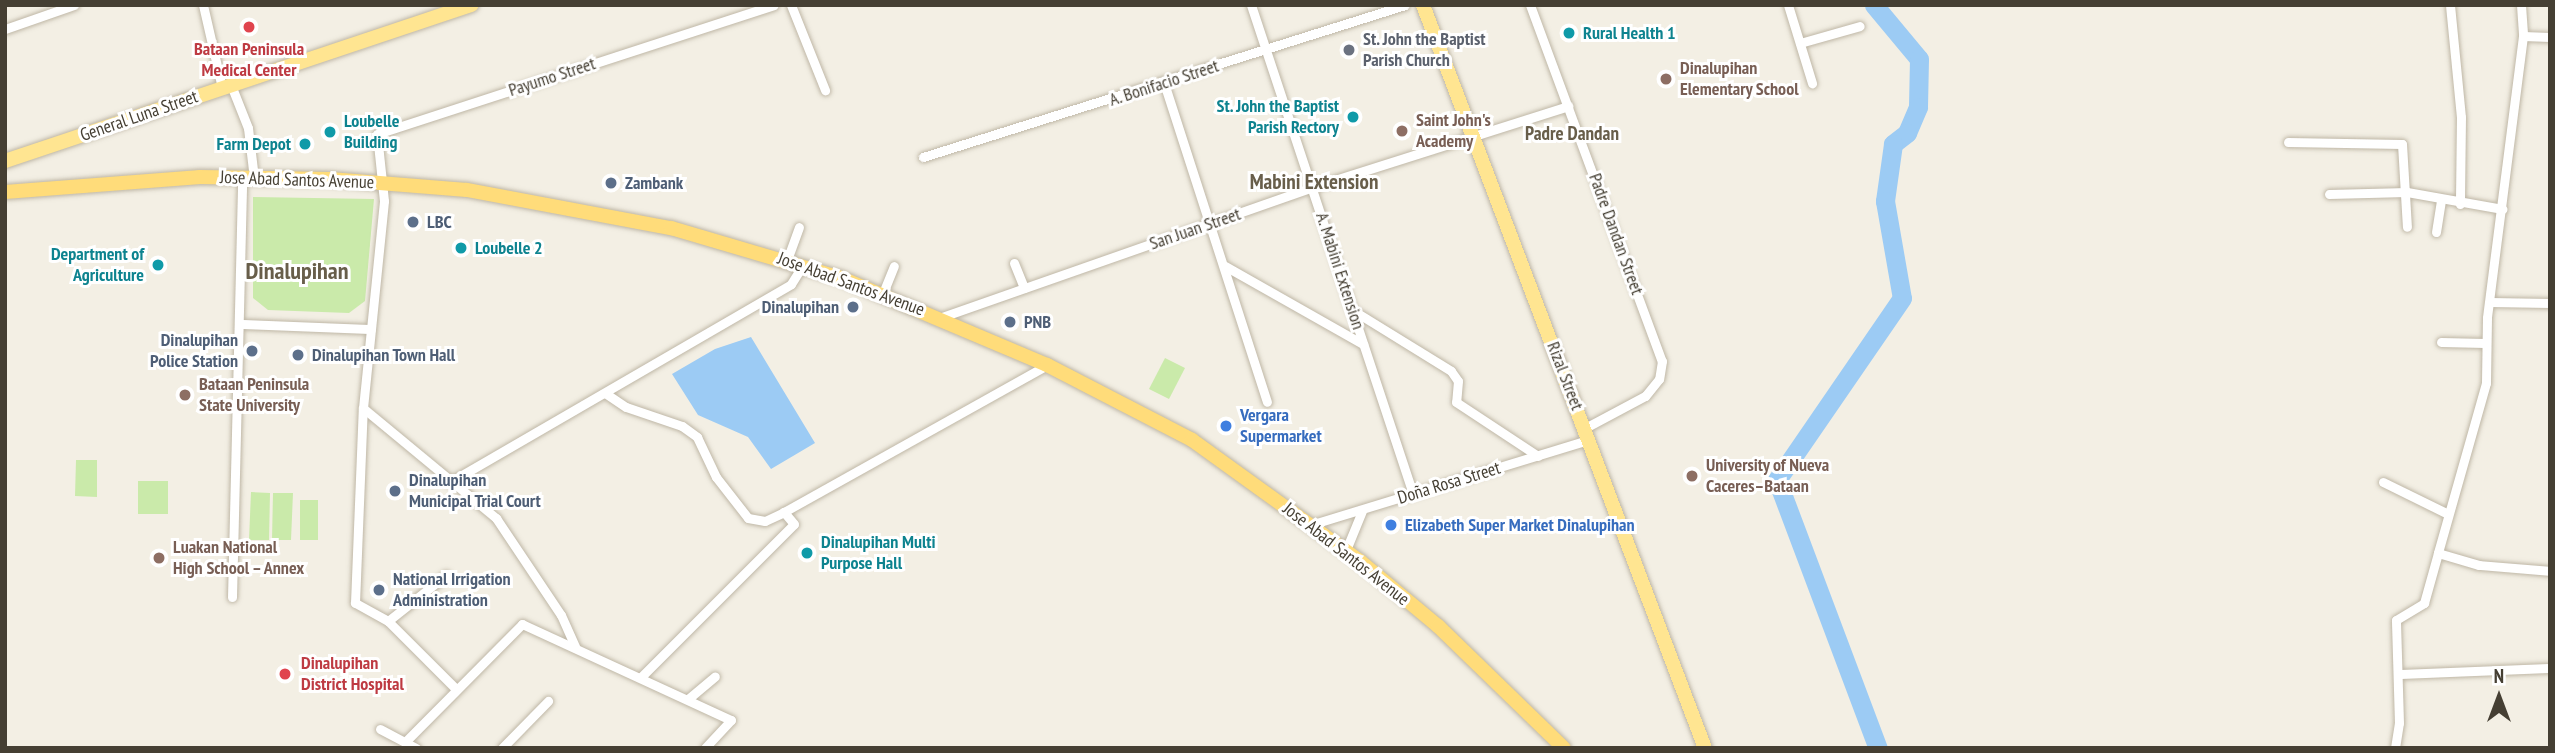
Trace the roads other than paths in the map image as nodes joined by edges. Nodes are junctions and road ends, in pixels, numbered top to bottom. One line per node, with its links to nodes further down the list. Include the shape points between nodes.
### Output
1 (74, 5): 14 (street)
2 (203, 5): 21 (street)
3 (472, 5): 21 (main road, General Luna Street)
4 (774, 5): 29 (street, Payumo Street, via 377,134)
5 (791, 5): 22 (street)
6 (1251, 5): 18 (street, A. Mabini Extension)
7 (1405, 5): 18 (street, A. Bonifacio Street)
8 (1423, 5): 24 (main road, Rizal Street)
9 (1530, 5): 23 (street, Padre Dandan Street)
10 (1788, 5): 17 (street)
11 (2450, 5): 35 (street, via 2461,117)
12 (2521, 5): 15 (street)
13 (1860, 26): 17 (street)
14 (5, 29)
15 (2523, 36): 16 (street); 36 (street)
16 (2550, 37)
17 (1800, 43): 20 (street)
18 (1266, 49): 19 (street, A. Bonifacio Street); 30 (street, A. Mabini Extension)
19 (1164, 83): 26 (street, A. Bonifacio Street); 37 (street)
20 (1812, 83)
21 (227, 87): 27 (main road, General Luna Street); 28 (street, via 248,128)
22 (825, 90)
23 (1568, 106): 24 (street, San Juan Street); 61 (street, Padre Dandan Street, via 1662,361 1659,379 1645,396)
24 (1473, 136): 30 (street, San Juan Street); 61 (main road, Rizal Street)
25 (2288, 142): 32 (street, via 2400,143)
26 (923, 157)
27 (5, 162)
28 (248, 177): 29 (highway, Jose Abad Santos Avenue); 31 (highway, Jose Abad Santos Avenue, via 126,180); 52 (street)
29 (384, 183): 41 (highway, Jose Abad Santos Avenue, via 577,207); 53 (street)
30 (1313, 187): 37 (street, San Juan Street); 50 (street, A. Mabini Extension)
31 (5, 192)
32 (2407, 192): 33 (street); 34 (street); 39 (street)
33 (2329, 194)
34 (2441, 199): 35 (street); 40 (street)
35 (2460, 204): 36 (street)
36 (2502, 209): 48 (street)
37 (1210, 223): 45 (street); 46 (street, San Juan Street)
38 (799, 227): 41 (street)
39 (2407, 227)
40 (2436, 232)
41 (787, 260): 43 (highway, Jose Abad Santos Avenue)
42 (1014, 263): 46 (street)
43 (803, 265): 47 (highway, Jose Abad Santos Avenue); 58 (street, via 791,284)
44 (894, 266): 47 (street)
45 (1225, 266): 56 (street); 59 (street)
46 (1024, 288): 51 (street, San Juan Street)
47 (883, 293): 51 (highway, Jose Abad Santos Avenue)
48 (2490, 302): 49 (street); 55 (street)
49 (2550, 303)
50 (1354, 311): 56 (street, A. Mabini Extension); 62 (street, via 1451,371 1458,381 1456,402)
51 (942, 317): 57 (highway, Jose Abad Santos Avenue)
52 (241, 324): 53 (street); 74 (street)
53 (372, 330): 60 (street)
54 (2441, 342): 55 (street)
55 (2485, 343): 68 (street, via 2483,395)
56 (1363, 344): 65 (street, A. Mabini Extension)
57 (1047, 365): 67 (street); 69 (highway, Jose Abad Santos Avenue, via 1192,440)
58 (605, 393): 63 (street); 67 (street, via 626,407 682,426 697,437 716,477 748,518 765,522)
59 (1267, 402)
60 (362, 408): 63 (street); 75 (street, via 355,603)
61 (1587, 434): 62 (street, Doña Rosa Street); 90 (main road, Rizal Street)
62 (1538, 456): 65 (street, Doña Rosa Street)
63 (450, 482): 76 (street, via 496,519 561,615)
64 (2383, 482): 68 (street)
65 (1413, 494): 66 (street, Doña Rosa Street)
66 (1362, 511): 69 (street, Doña Rosa Street); 70 (street)
67 (784, 512): 80 (street, via 794,524)
68 (2446, 513): 71 (street)
69 (1310, 525): 70 (highway, Jose Abad Santos Avenue)
70 (1346, 550): 89 (highway, Jose Abad Santos Avenue, via 1438,626)
71 (2438, 554): 72 (street, via 2479,565); 78 (street, via 2424,603 2396,620)
72 (2550, 571)
73 (446, 575): 75 (street)
74 (232, 597)
75 (388, 621): 81 (street)
76 (576, 648): 80 (street); 81 (street, via 522,624)
77 (2550, 668): 78 (street)
78 (2399, 674): 91 (street)
79 (715, 676): 82 (street)
80 (641, 677): 82 (street)
81 (455, 688): 85 (street)
82 (688, 699): 88 (street, via 731,720)
83 (548, 701): 87 (street)
84 (380, 729): 85 (street)
85 (406, 741): 86 (street)
86 (416, 748)
87 (502, 748)
88 (705, 748)
89 (1564, 748)
90 (1705, 748)
91 (2395, 748)

